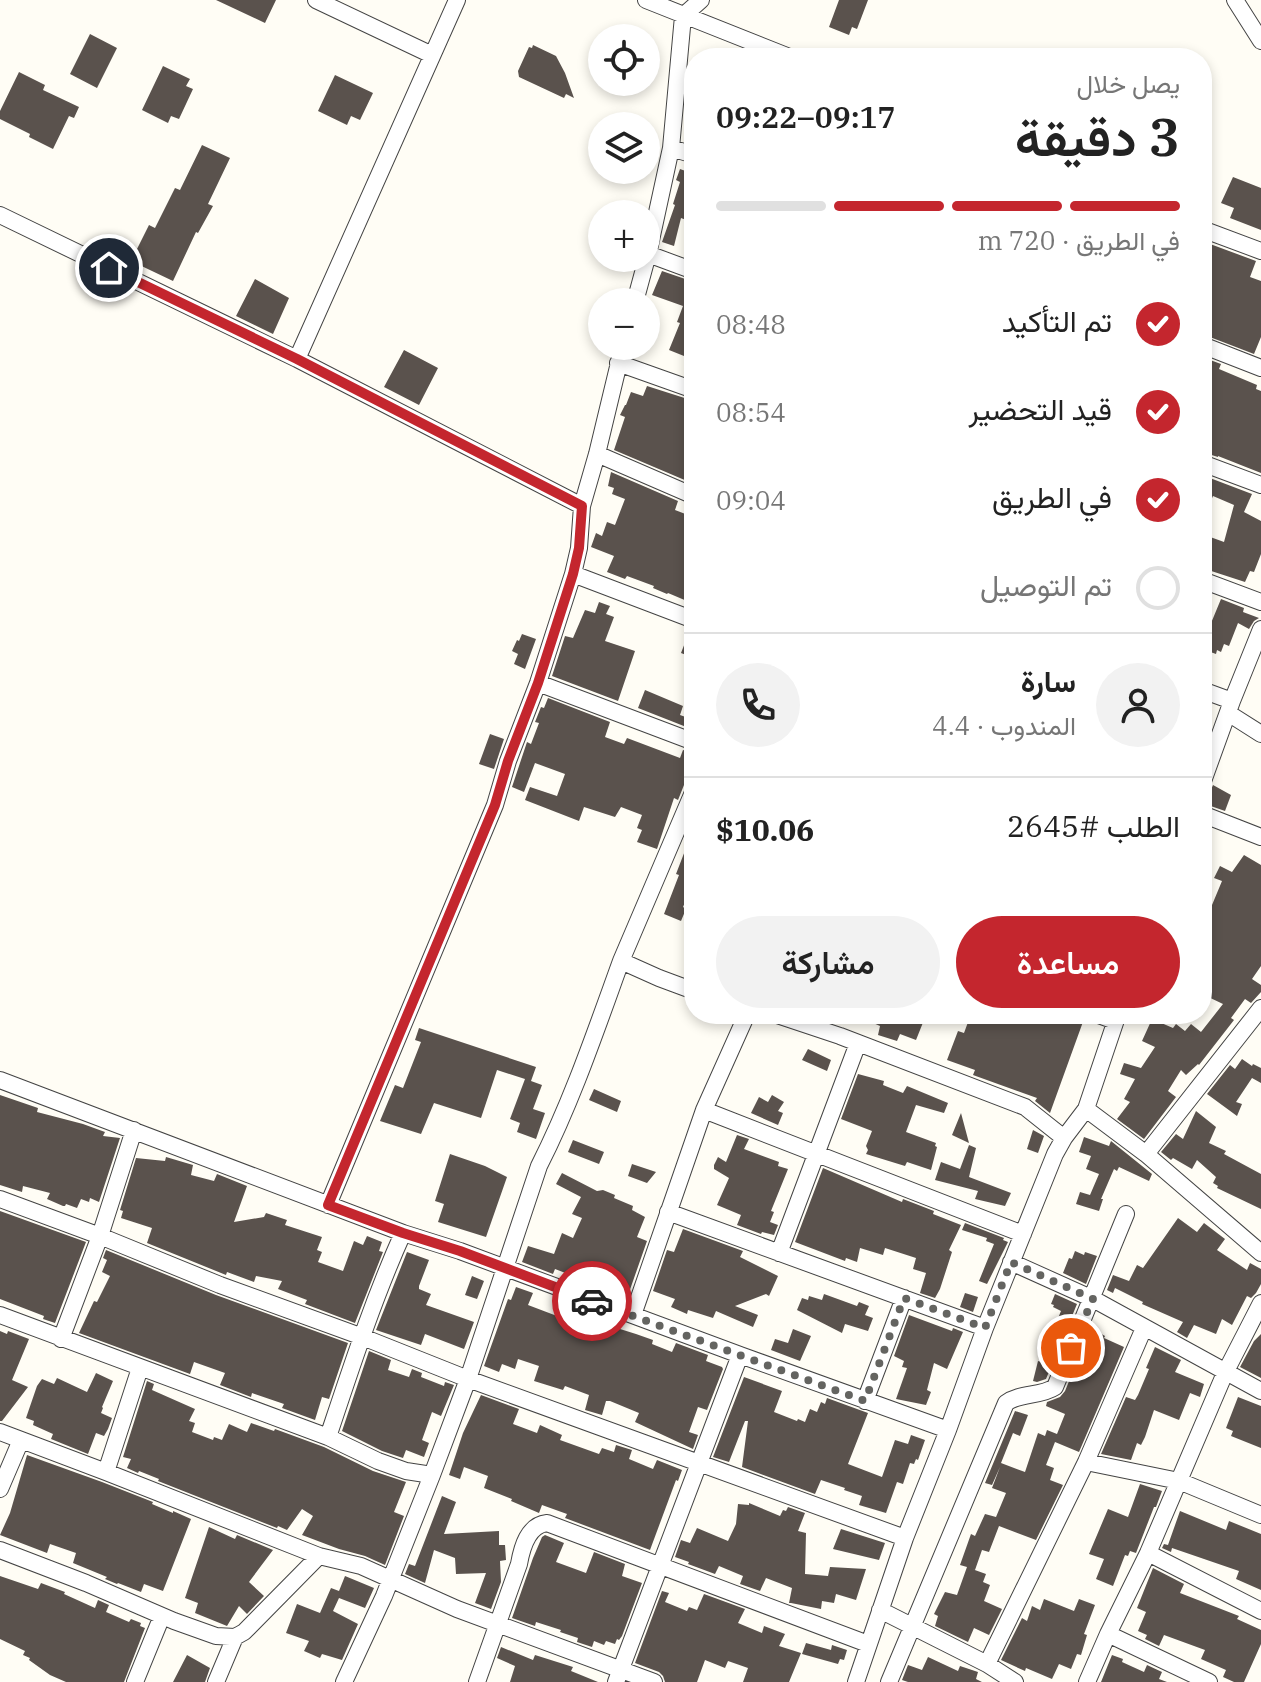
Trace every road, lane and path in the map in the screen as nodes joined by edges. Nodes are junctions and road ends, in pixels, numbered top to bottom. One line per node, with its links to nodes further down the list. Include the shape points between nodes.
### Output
1 (316, 0): 9 (street)
2 (457, 0): 9 (street)
3 (646, 0): 6 (street)
4 (701, 0): 6 (street)
5 (1235, 0): 7 (street)
6 (683, 16): 8 (street); 10 (street)
7 (1261, 41)
8 (766, 48)
9 (432, 55): 19 (street)
10 (671, 148): 11 (street); 12 (street)
11 (684, 152)
12 (660, 200)
13 (0, 215): 19 (street)
14 (1212, 233): 15 (street)
15 (1261, 251)
16 (660, 258): 17 (street)
17 (684, 267)
18 (1212, 349): 22 (street)
19 (297, 359): 28 (street)
20 (619, 360): 21 (street)
21 (618, 363): 23 (street); 24 (street)
22 (1261, 368)
23 (684, 386)
24 (597, 454): 27 (street); 28 (street)
25 (1212, 467): 26 (street)
26 (1261, 485)
27 (684, 492)
28 (582, 506): 29 (street)
29 (573, 574): 32 (street); 34 (street)
30 (1212, 584): 31 (street)
31 (1261, 602)
32 (684, 616)
33 (1261, 629): 36 (street)
34 (538, 683): 38 (street); 58 (street, via 495,805)
35 (1212, 696): 36 (street)
36 (1230, 707): 37 (street); 39 (street)
37 (1261, 734)
38 (684, 738)
39 (1212, 756)
40 (684, 813): 43 (street)
41 (1212, 817): 42 (street)
42 (1260, 833)
43 (621, 961): 44 (street); 67 (street, via 601,1022 539,1166)
44 (684, 987)
45 (1261, 1008): 56 (street)
46 (743, 1024): 52 (street)
47 (803, 1024): 49 (street)
48 (1114, 1024): 51 (street)
49 (858, 1043): 54 (street, via 1025,1107); 55 (street)
50 (0, 1080): 53 (street)
51 (1086, 1109): 54 (street); 56 (street)
52 (704, 1110): 55 (street); 59 (street)
53 (134, 1130): 58 (street); 63 (street)
54 (1064, 1138): 62 (street)
55 (816, 1154): 62 (street); 64 (street)
56 (1146, 1154): 65 (street)
57 (0, 1199): 63 (street)
58 (328, 1205): 61 (street)
59 (668, 1212): 64 (street); 72 (street)
60 (1126, 1214): 69 (street)
61 (403, 1233): 67 (street); 75 (street)
62 (1023, 1234): 66 (street)
63 (100, 1236): 75 (street); 76 (street)
64 (779, 1253): 68 (street)
65 (1261, 1253)
66 (1011, 1262): 69 (street); 73 (street)
67 (505, 1269): 72 (street); 80 (street)
68 (904, 1298): 73 (street); 82 (street)
69 (1093, 1299): 74 (street); 104 (street, via 1055,1387 1006,1403)
70 (1261, 1303): 79 (street)
71 (0, 1315): 76 (street)
72 (633, 1315): 77 (street)
73 (985, 1328): 83 (street)
74 (1144, 1328): 79 (street); 87 (street)
75 (360, 1336): 80 (street); 85 (street)
76 (61, 1339): 78 (street)
77 (740, 1355): 82 (street); 88 (street)
78 (140, 1368): 85 (street); 89 (street)
79 (1225, 1373): 81 (street); 91 (street)
80 (468, 1379): 88 (street); 90 (street)
81 (1261, 1391)
82 (865, 1401): 83 (street)
83 (948, 1430): 94 (street)
84 (0, 1432): 86 (street)
85 (328, 1437): 90 (street, via 378,1461)
86 (21, 1440): 89 (street); 92 (street)
87 (1086, 1462): 91 (street); 108 (street)
88 (699, 1463): 94 (street); 98 (street)
89 (106, 1472): 97 (street)
90 (432, 1475): 99 (street)
91 (1179, 1481): 93 (street); 96 (street)
92 (0, 1489)
93 (1261, 1515)
94 (905, 1538): 100 (street)
95 (0, 1550): 102 (street)
96 (1148, 1553): 101 (street); 105 (street)
97 (319, 1556): 99 (street, via 361,1566); 106 (street)
98 (661, 1564): 103 (street, via 547,1523 537,1524 521,1553); 107 (street); 109 (street)
99 (390, 1581): 103 (street); 112 (street)
100 (880, 1610): 104 (street); 107 (street)
101 (1261, 1611)
102 (162, 1616): 106 (street, via 216,1636); 110 (street)
103 (498, 1625): 109 (street); 113 (street)
104 (912, 1625): 108 (street); 116 (street)
105 (1108, 1634): 118 (street); 119 (street)
106 (235, 1637): 111 (street)
107 (868, 1644): 115 (street)
108 (987, 1664): 117 (street)
109 (618, 1676): 114 (street)
110 (135, 1682)
111 (216, 1682)
112 (345, 1682)
113 (477, 1682)
114 (654, 1682)
115 (856, 1682)
116 (889, 1682)
117 (1015, 1682)
118 (1087, 1682)
119 (1209, 1682)

